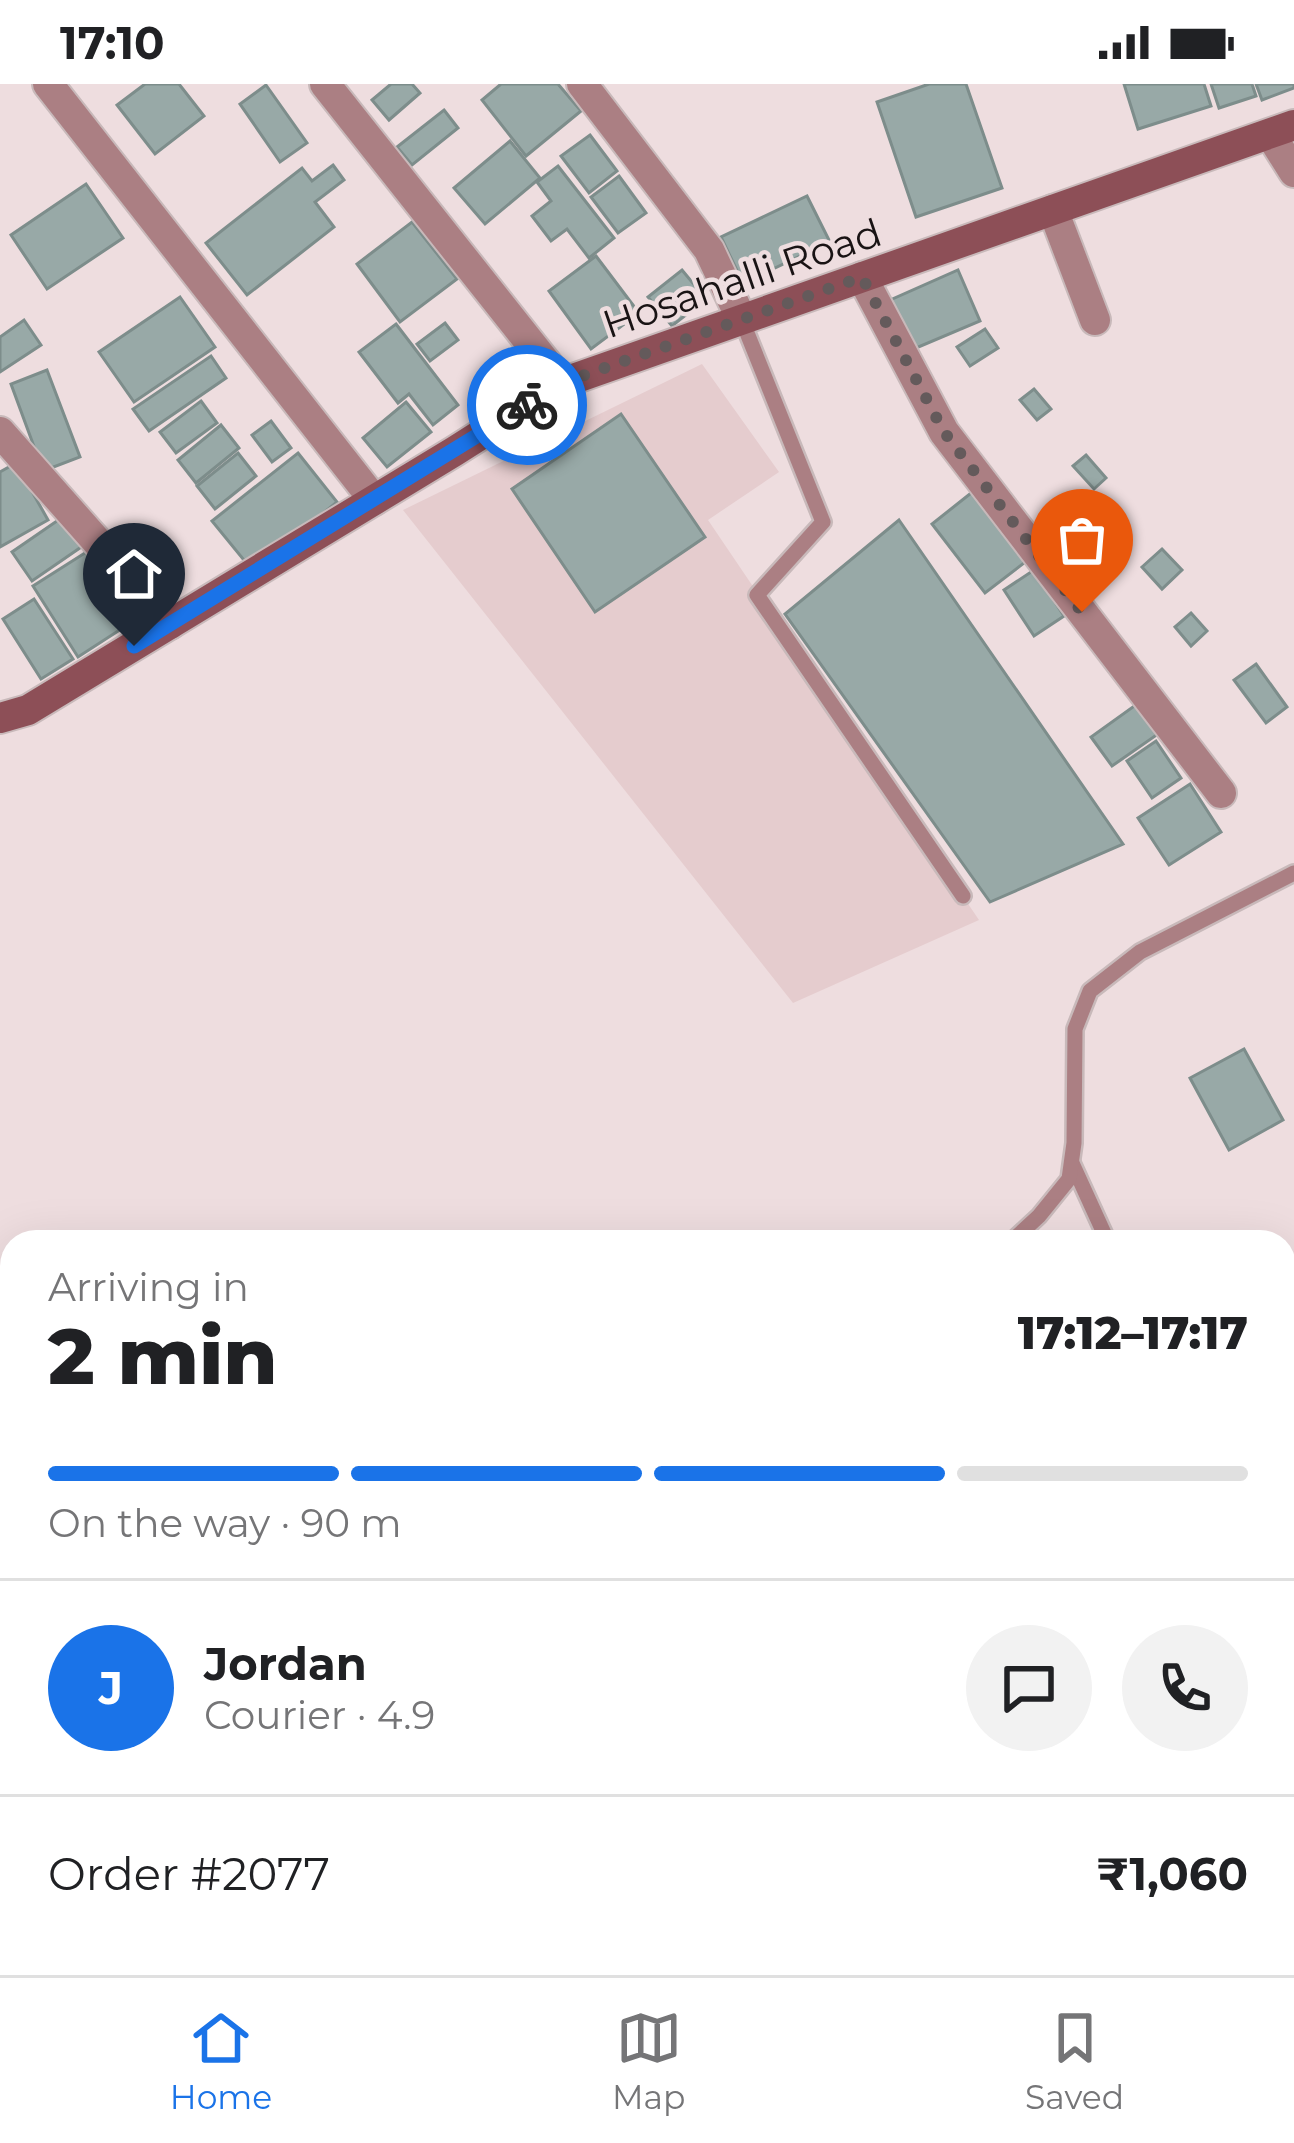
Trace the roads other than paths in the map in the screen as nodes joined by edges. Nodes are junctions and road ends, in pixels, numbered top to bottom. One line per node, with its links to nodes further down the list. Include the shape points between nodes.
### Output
1 (49, 84): 12 (street)
2 (325, 84): 10 (street)
3 (582, 84): 8 (street, via 709,250)
4 (1282, 129): 5 (street); 6 (street, Hosahalli Road)
5 (1294, 172)
6 (1053, 210): 7 (street, Hosahalli Road); 9 (street)
7 (862, 277): 8 (street, Hosahalli Road); 15 (street, via 944,432)
8 (742, 318): 10 (street, Hosahalli Road); 17 (lane, via 823,522 757,595)
9 (1095, 320)
10 (562, 383): 12 (street, Hosahalli Road)
11 (0, 432): 13 (street)
12 (374, 500): 13 (street, Hosahalli Road)
13 (170, 624): 14 (street, Hosahalli Road, via 28,710)
14 (0, 718)
15 (1221, 793)
16 (1294, 873): 18 (lane, via 1139,952 1090,991 1075,1029)
17 (963, 896)
18 (1071, 1162): 19 (lane, via 1069,1179); 20 (lane)
19 (1024, 1230)
20 (1102, 1230)

